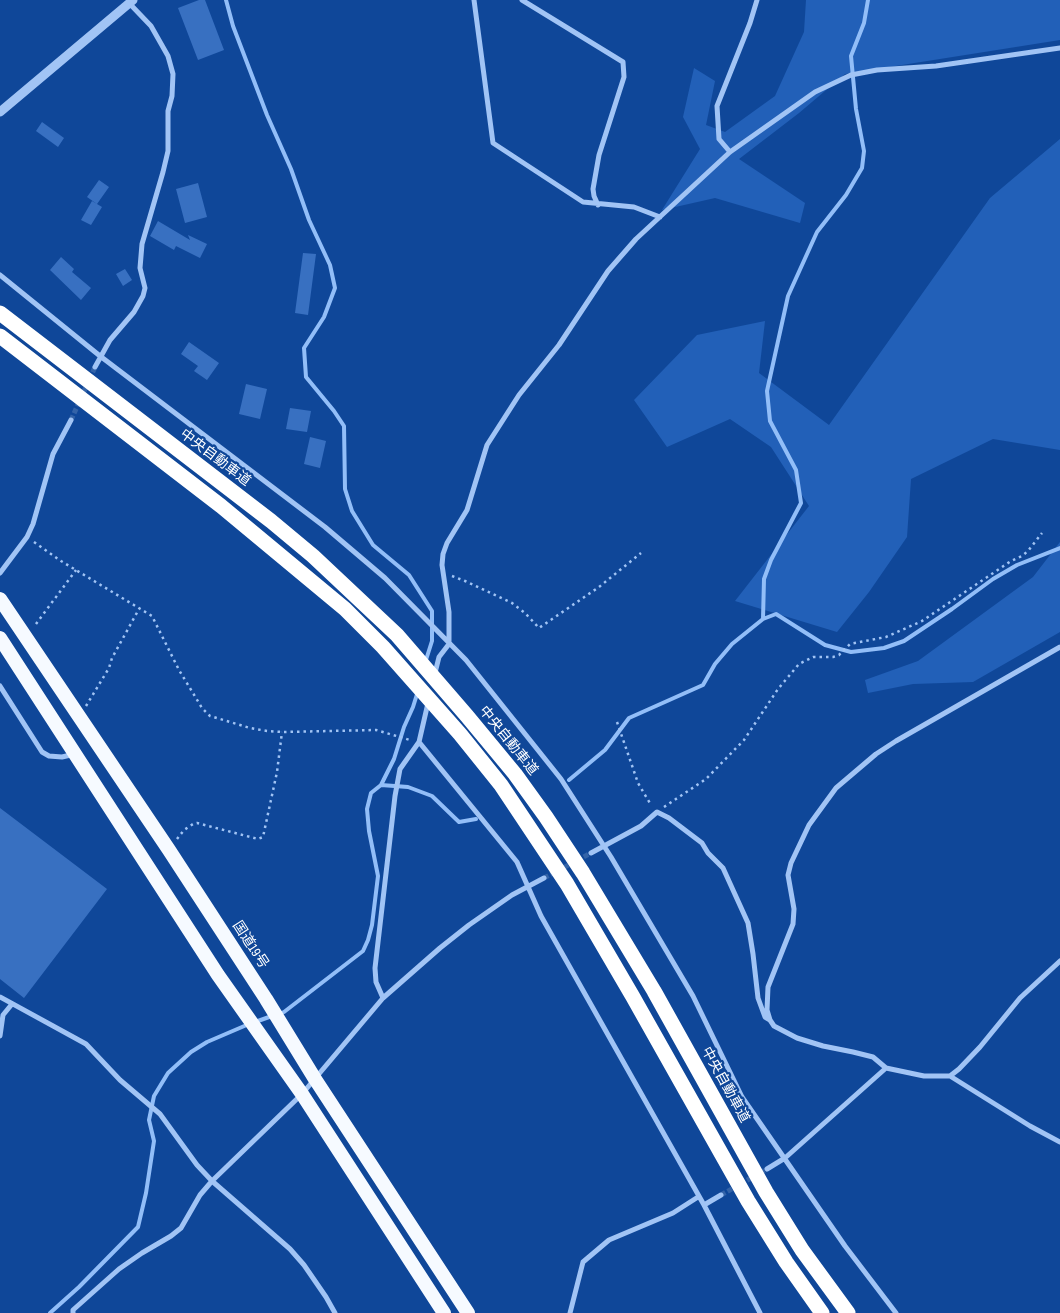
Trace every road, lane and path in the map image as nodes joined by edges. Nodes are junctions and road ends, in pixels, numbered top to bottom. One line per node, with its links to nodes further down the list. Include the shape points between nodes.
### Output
1 (474, 0): 8 (street, via 493,143 583,202)
2 (522, 0): 8 (street, via 623,62 624,77 599,155 593,189)
3 (756, 0): 7 (street, via 717,106 719,139)
4 (131, 2): 6 (street); 13 (street, via 151,26 168,56 173,74 168,111 168,151 142,244 140,268 144,296)
5 (1060, 48): 7 (street, via 851,75 816,92)
6 (0, 112)
7 (730, 152): 9 (street)
8 (598, 205): 9 (street, via 634,207)
9 (660, 217): 21 (street, via 608,271 559,345 497,428 487,445 467,510 447,542 443,554)
10 (0, 274): 13 (street)
11 (0, 313): 67 (highway, 中央自動車道, via 313,556 397,635 468,716 515,774 583,873 654,991 766,1192 802,1250)
12 (0, 336): 66 (highway, via 221,506 345,609 460,734 501,785 567,884 748,1202)
13 (100, 356): 14 (street); 26 (street, via 325,526 385,578)
14 (95, 367)
15 (71, 420): 17 (street, via 53,454)
16 (1042, 532): 37 (path, via 1022,556 1011,560 922,621 886,637 850,644 839,655 814,656 799,664 744,740 706,779)
17 (27, 537): 19 (path); 20 (street)
18 (641, 553): 21 (path, via 539,628 512,603 465,581)
19 (76, 570): 23 (path); 24 (path)
20 (0, 573)
21 (443, 577): 26 (street, via 449,612)
22 (0, 599): 31 (highway, 国道19号)
23 (139, 609): 31 (path, via 87,705); 33 (path, via 152,616 179,670 206,712 216,719 250,728)
24 (36, 624)
25 (0, 638): 36 (highway)
26 (449, 644): 29 (street, via 439,657); 39 (street, via 466,660 561,779)
27 (1060, 647): 47 (street, via 896,741 836,788 809,825 791,863 788,875 794,909 793,924 768,987)
28 (0, 686): 36 (street, via 42,752 62,757)
29 (432, 686)
30 (430, 695): 35 (street)
31 (77, 712): 38 (highway, 国道19号)
32 (617, 722): 37 (path, via 638,783)
33 (282, 732): 34 (path, via 363,729); 38 (path, via 263,837 258,839 197,823)
34 (412, 740)
35 (419, 742): 42 (street, via 517,862); 45 (street, via 400,769 395,796 375,968 376,982)
36 (76, 754): 52 (highway, via 218,975)
37 (658, 812): 39 (street, via 641,826); 47 (street, via 702,843 723,868 748,923 758,998 765,1017)
38 (167, 847): 51 (highway, 国道19号)
39 (604, 847): 40 (street); 54 (street, via 693,996 742,1097)
40 (591, 853)
41 (544, 878): 42 (street)
42 (528, 886): 45 (street, via 469,925); 58 (street, via 541,916)
43 (1060, 961): 50 (street, via 1020,998 980,1047)
44 (0, 997): 46 (street)
45 (383, 998): 51 (street)
46 (12, 1004): 48 (street, via 3,1016); 56 (street, via 86,1044 132,1091 160,1114 196,1165)
47 (770, 1020): 49 (street, via 774,1026 797,1038 873,1057)
48 (0, 1036)
49 (886, 1068): 50 (street, via 924,1076); 54 (street)
50 (950, 1076): 53 (street)
51 (315, 1080): 52 (street); 63 (highway, 国道19号)
52 (302, 1094): 56 (street); 62 (highway)
53 (1060, 1142)
54 (785, 1158): 55 (street); 68 (street)
55 (767, 1169)
56 (212, 1181): 60 (street, via 181,1228 119,1269); 61 (street, via 290,1249)
57 (721, 1195): 59 (street)
58 (698, 1196): 59 (street); 64 (street, via 672,1213 609,1240 583,1262)
59 (704, 1205): 65 (street)
60 (72, 1312)
61 (334, 1313)
62 (444, 1313)
63 (468, 1313)
64 (570, 1313)
65 (760, 1313)
66 (822, 1313)
67 (848, 1313)
68 (896, 1313)

